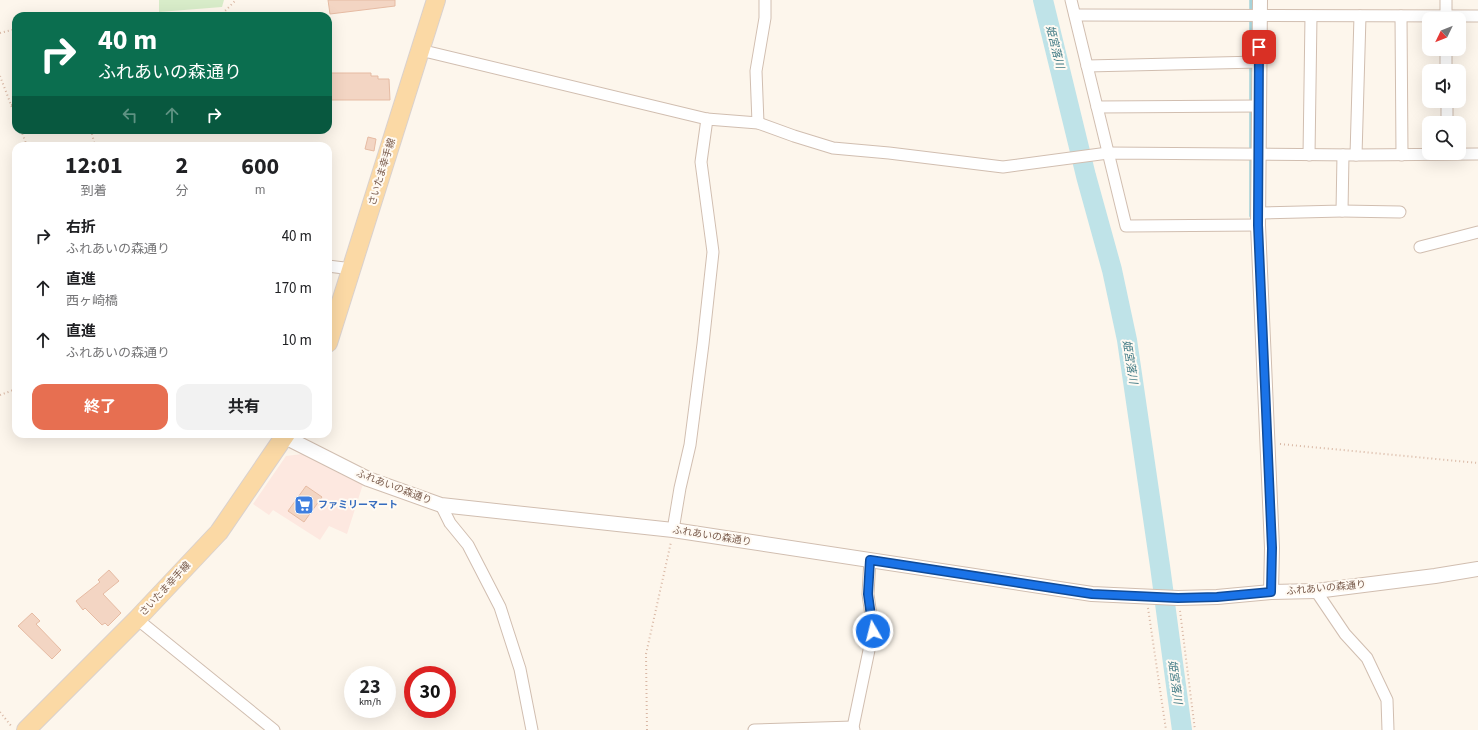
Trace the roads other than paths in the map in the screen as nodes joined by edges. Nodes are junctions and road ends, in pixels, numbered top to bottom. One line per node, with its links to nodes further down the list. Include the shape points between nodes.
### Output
1 (436, 0): 15 (main road, さいたま幸手線)
2 (765, 0): 21 (street, via 756,71)
3 (1071, 0): 7 (street)
4 (1260, 0): 8 (street)
5 (1446, 0): 6 (street)
6 (1446, 12)
7 (1075, 15): 8 (street); 17 (street)
8 (1259, 16): 9 (street); 16 (street)
9 (1310, 16): 10 (street); 26 (street)
10 (1360, 16): 11 (street); 28 (street)
11 (1401, 16): 13 (street); 29 (street)
12 (1478, 16): 14 (street)
13 (1422, 17)
14 (1466, 17)
15 (420, 50): 20 (street); 37 (main road, さいたま幸手線)
16 (1259, 62): 17 (street); 18 (street)
17 (1087, 66): 19 (street)
18 (1258, 106): 19 (street); 23 (street)
19 (1097, 107): 22 (street)
20 (707, 119): 21 (street); 42 (street, via 701,162 713,252 690,445)
21 (758, 123): 22 (street, via 833,148 1003,167)
22 (1104, 153): 23 (street); 33 (street, via 1126,226)
23 (1258, 154): 26 (street); 33 (street)
24 (1466, 154): 25 (street)
25 (1478, 154)
26 (1309, 155): 27 (street)
27 (1344, 155): 28 (street); 31 (street)
28 (1356, 155): 29 (street)
29 (1402, 155): 30 (street)
30 (1422, 155)
31 (1342, 211): 32 (street); 33 (street)
32 (1400, 212)
33 (1258, 219): 46 (street, via 1272,548)
34 (1478, 232): 35 (street)
35 (1420, 247)
36 (332, 266): 37 (street)
37 (352, 269): 38 (main road, さいたま幸手線)
38 (332, 331)
39 (284, 438): 47 (main road, さいたま幸手線, via 219,532)
40 (292, 438): 41 (street, ふれあいの森通り, via 368,479)
41 (441, 505): 42 (street, ふれあいの森通り); 51 (street, via 450,523 468,545 500,607 520,669)
42 (673, 530): 43 (street, ふれあいの森通り)
43 (870, 560): 46 (street, ふれあいの森通り, via 1092,594 1176,598); 48 (street, via 868,594 873,631)
44 (1478, 569): 45 (street, ふれあいの森通り)
45 (1316, 591): 46 (street, ふれあいの森通り); 53 (street, via 1345,634 1367,658 1387,700)
46 (1271, 592)
47 (137, 619): 49 (main road, さいたま幸手線); 50 (street)
48 (854, 729): 52 (street)
49 (26, 730)
50 (274, 730)
51 (532, 730)
52 (754, 730)
53 (1388, 730)

